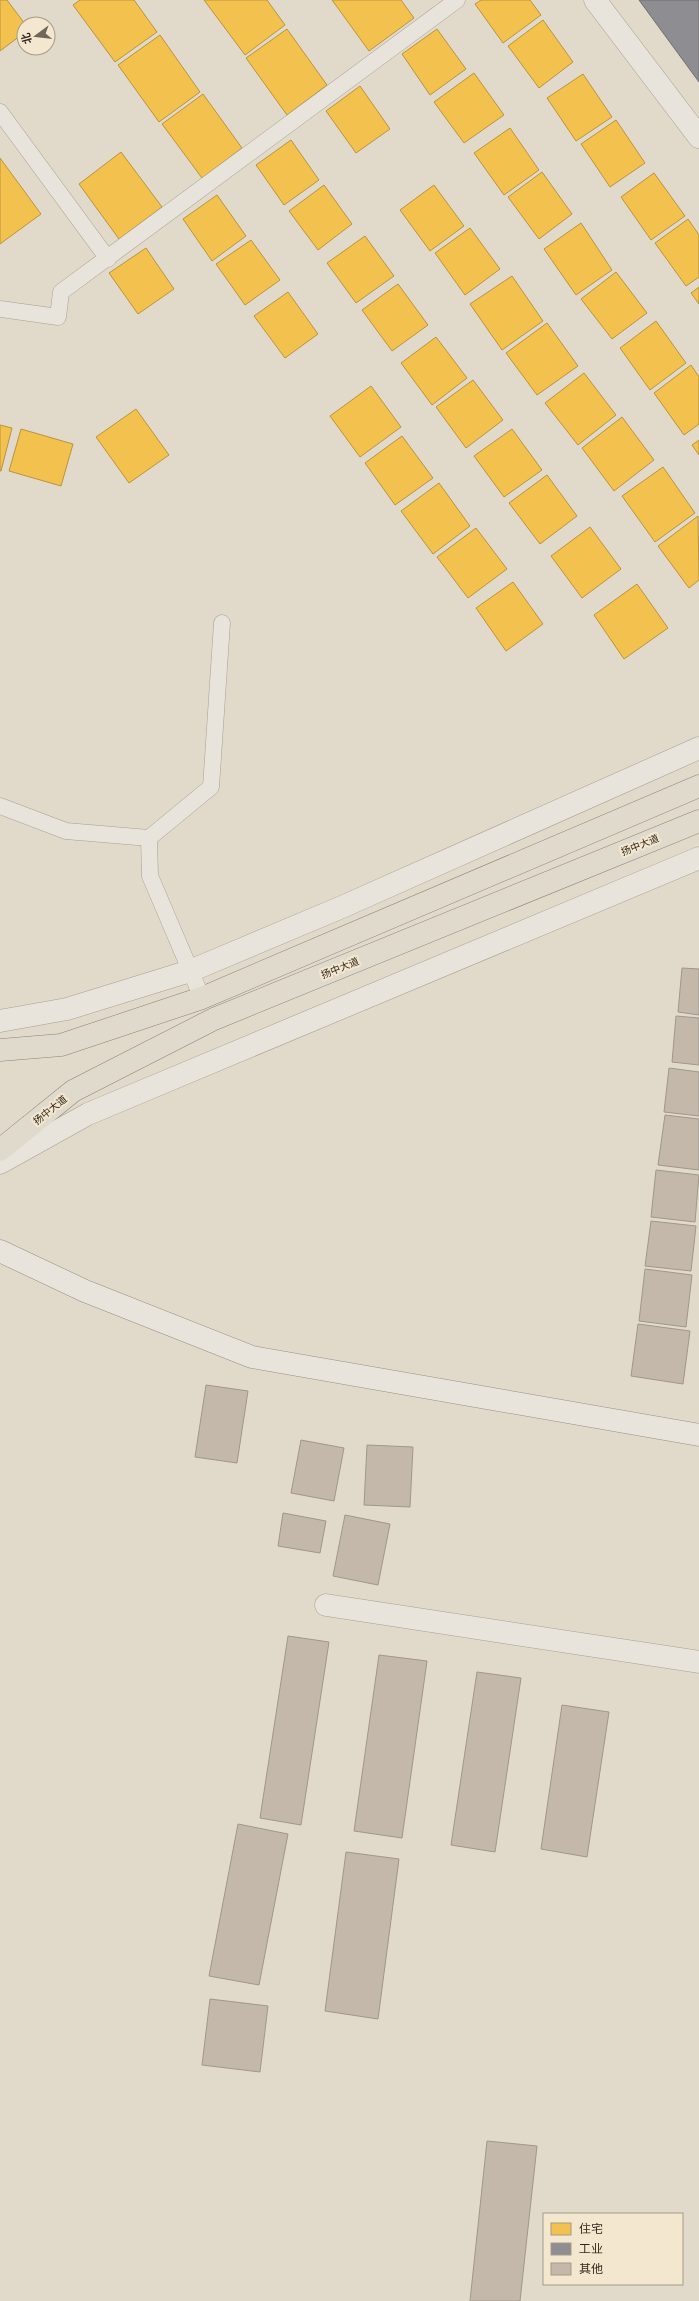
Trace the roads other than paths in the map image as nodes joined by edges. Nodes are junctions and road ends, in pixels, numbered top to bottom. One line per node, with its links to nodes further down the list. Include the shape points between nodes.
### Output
1 (457, 0): 5 (lane)
2 (596, 0): 4 (street)
3 (0, 112): 5 (lane)
4 (699, 137)
5 (108, 259): 6 (lane, via 61,292 58,316)
6 (0, 308)
7 (222, 623): 12 (lane, via 211,787)
8 (699, 748): 14 (street, via 342,907)
9 (699, 786): 15 (main road)
10 (0, 806): 12 (lane, via 66,831)
11 (699, 821): 18 (main road, 扬中大道, via 214,1019 73,1091)
12 (149, 838): 14 (lane, via 150,876)
13 (699, 858): 19 (street, via 88,1114)
14 (190, 970): 15 (lane); 16 (street, via 67,1009)
15 (202, 998): 17 (main road, via 61,1045)
16 (0, 1022)
17 (0, 1050)
18 (0, 1150)
19 (0, 1163)
20 (0, 1251): 21 (street, via 85,1291 252,1358)
21 (699, 1435)
22 (326, 1605): 23 (street)
23 (699, 1662)

